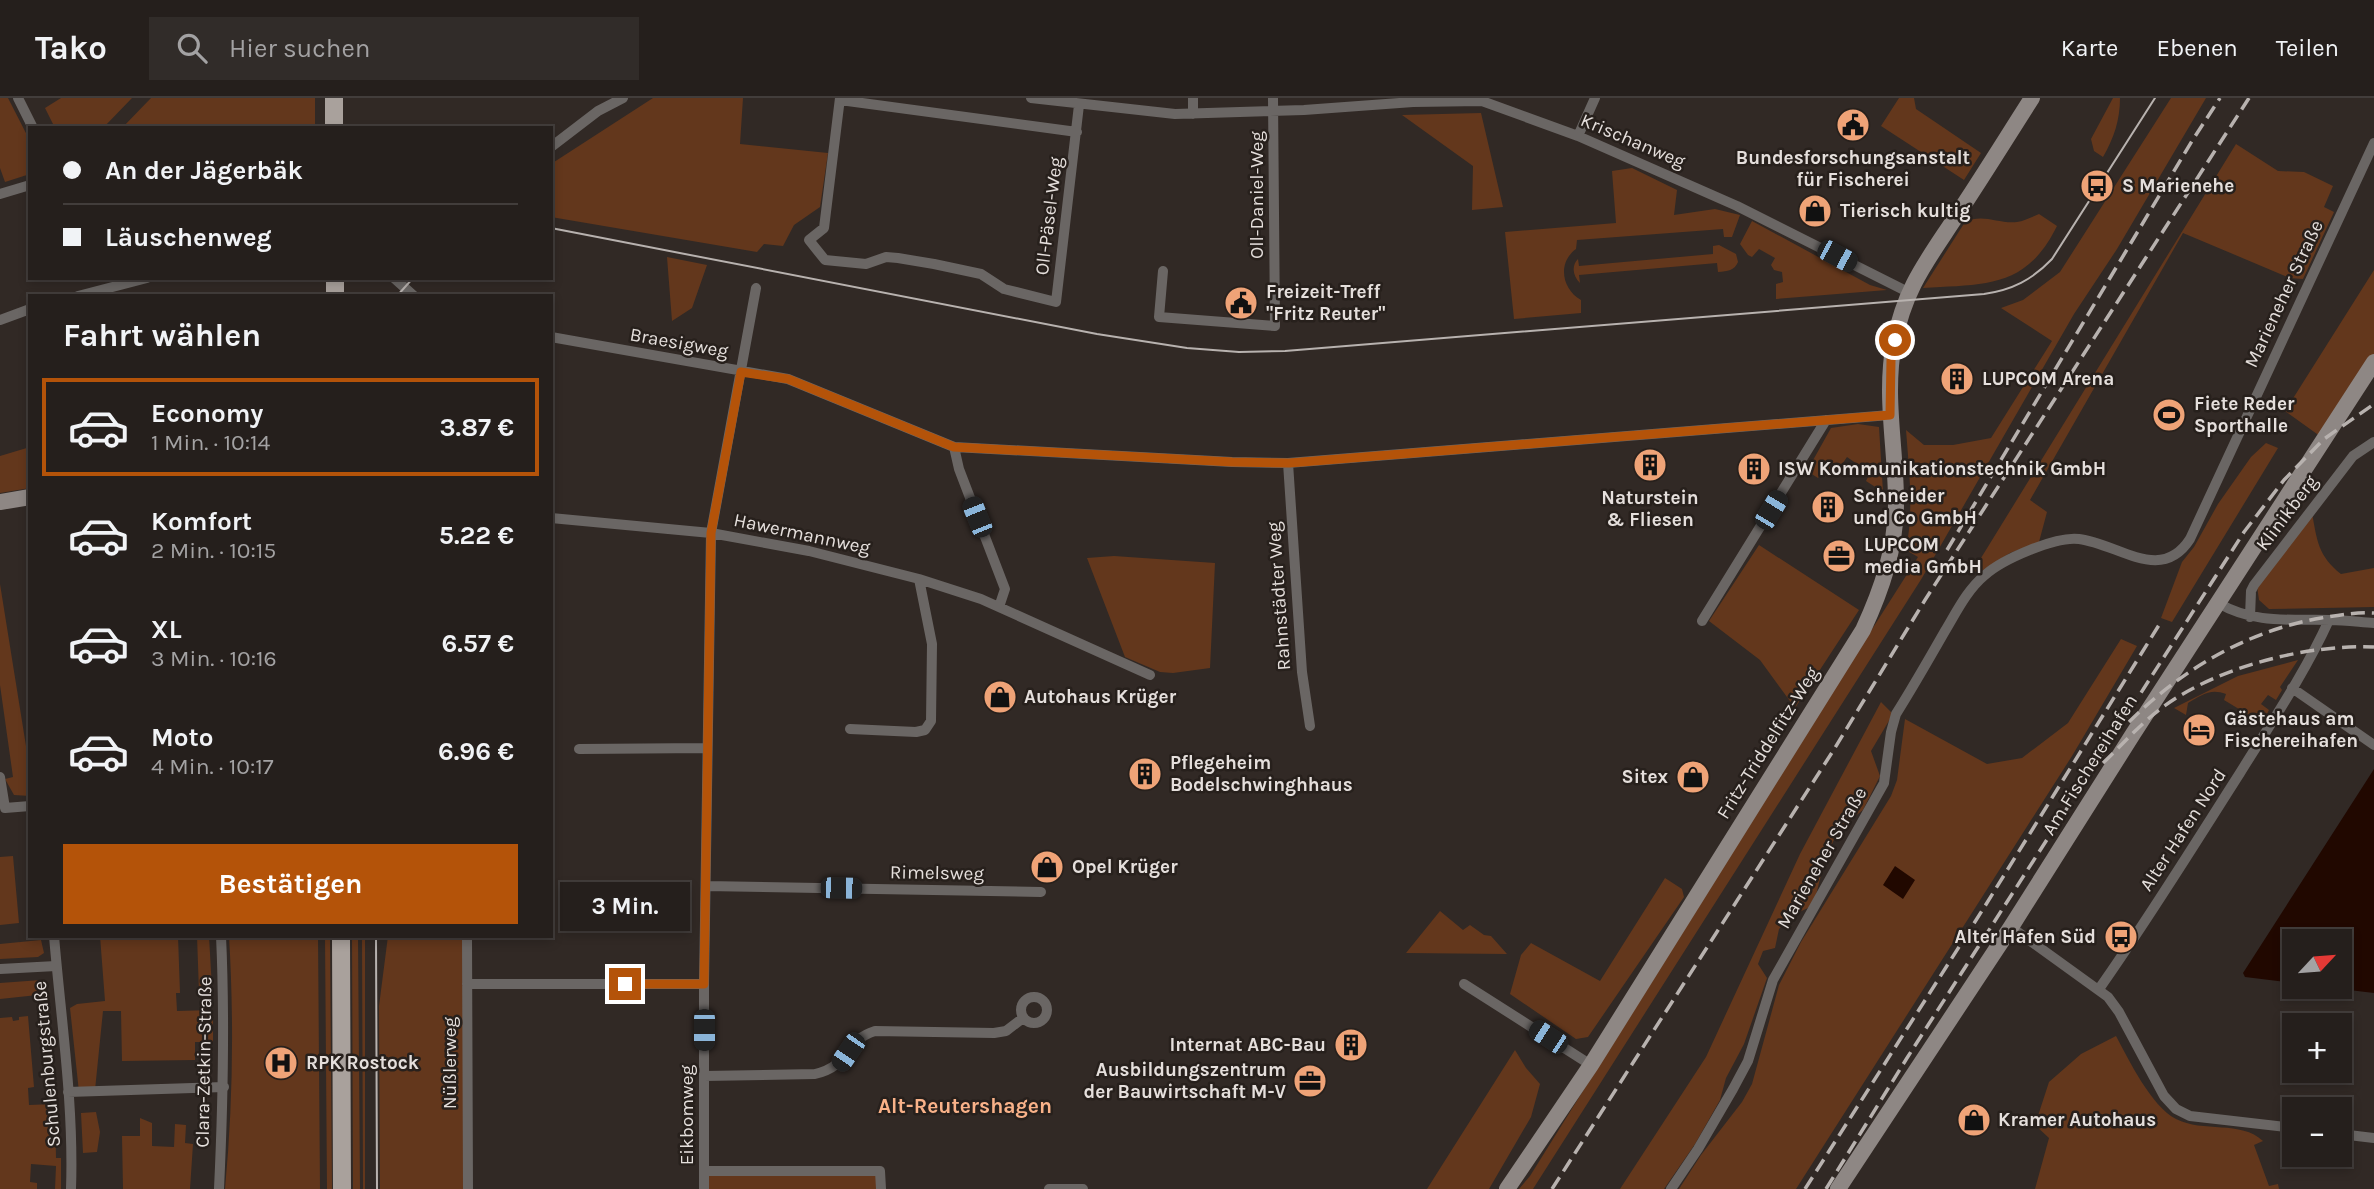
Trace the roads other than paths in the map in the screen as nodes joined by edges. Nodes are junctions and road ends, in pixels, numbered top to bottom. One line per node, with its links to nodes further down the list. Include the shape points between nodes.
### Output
1 (19, 98): 13 (street)
2 (334, 98): 14 (main road)
3 (623, 98): 18 (street)
4 (1031, 98): 10 (street, Krischanweg)
5 (1194, 98): 12 (street)
6 (1595, 98): 16 (street)
7 (2032, 98): 27 (street, Fritz-Triddelfitz-Weg)
8 (840, 99): 15 (street, Oll-Päsel-Weg); 15 (street, Oll-Päsel-Weg, via 824,228 808,240 825,260 866,264 886,257 934,264 981,274 1004,289 1056,302)
9 (1482, 99): 11 (street, Krischanweg); 16 (street, Krischanweg)
10 (1079, 104): 12 (street, Krischanweg); 15 (street, Oll-Päsel-Weg)
11 (1273, 104): 12 (street, Krischanweg); 21 (street, Oll-Daniel-Weg, via 1275,327 1159,317)
12 (1193, 114)
13 (32, 126)
14 (334, 126)
15 (1077, 132)
16 (1578, 136): 27 (street, Krischanweg, via 1737,206)
17 (2374, 143): 91 (street, Marieneher Straße, via 2184,550 2149,561 2076,539 2002,563 1969,591 1896,714 1884,783 1773,980 1748,1061)
18 (553, 145)
19 (28, 186): 20 (street)
20 (0, 194)
21 (1163, 271)
22 (90, 280): 26 (street)
23 (139, 280): 26 (street)
24 (396, 280): 29 (street)
25 (756, 288): 34 (street, Eikbomweg)
26 (93, 292): 28 (street)
27 (1908, 292): 35 (street, Fritz-Triddelfitz-Weg, via 1891,360)
28 (86, 294)
29 (412, 294)
30 (28, 310): 31 (street)
31 (0, 320)
32 (553, 337): 34 (street, Braesigweg)
33 (2374, 362): 45 (street, Am Fischereihafen)
34 (741, 372): 38 (street, Braesigweg, via 788,379); 43 (street, Eikbomweg)
35 (1890, 415): 36 (street); 74 (street, Fritz-Triddelfitz-Weg, via 1894,535 1888,567 1868,620)
36 (1826, 420): 39 (street); 49 (street)
37 (2374, 442): 47 (street, Klinikberg, via 2353,456 2255,585)
38 (954, 447): 39 (street); 46 (street, via 958,469 1005,589)
39 (1289, 463): 53 (street, Rahnstädter Weg, via 1301,673)
40 (28, 497): 41 (street)
41 (0, 502)
42 (553, 518): 43 (street, Hawermannweg)
43 (711, 533): 44 (street, Hawermannweg, via 809,551); 56 (street, Eikbomweg)
44 (919, 579): 46 (street, Hawermannweg); 54 (street, via 932,644 931,721 925,730 916,732)
45 (2218, 603): 47 (street); 62 (street, Am Fischereihafen)
46 (999, 607): 51 (street, Hawermannweg)
47 (2250, 617): 48 (street)
48 (2329, 620): 50 (street); 52 (street, Alter Hafen Nord)
49 (1702, 621)
50 (2374, 623)
51 (1150, 675)
52 (2292, 688): 55 (street); 72 (street, Alter Hafen Nord)
53 (1310, 726)
54 (850, 729)
55 (2374, 745)
56 (707, 748): 57 (street); 60 (street, Eikbomweg)
57 (579, 749)
58 (0, 777): 59 (street, via 5,808)
59 (28, 806)
60 (706, 886): 61 (street, Rimelsweg); 69 (street, Eikbomweg)
61 (1041, 892)
62 (2011, 928): 72 (street); 92 (street, Am Fischereihafen)
63 (54, 938): 67 (street, Schulenburgstraße)
64 (221, 938): 76 (street, Clara-Zetkin-Straße)
65 (341, 938): 84 (main road)
66 (467, 938): 71 (street, Nüßlerweg)
67 (56, 965): 68 (street); 77 (street, Schulenburgstraße)
68 (0, 970)
69 (704, 984): 71 (street); 75 (street, Eikbomweg)
70 (1464, 984): 74 (street)
71 (467, 985): 85 (street, Nüßlerweg)
72 (2099, 989): 78 (street, via 2119,1012 2176,1109 2190,1116)
73 (1023, 1018): 75 (street, via 1006,1031 994,1033 875,1031 856,1041 839,1064 815,1074)
74 (1591, 1065): 90 (street, Fritz-Triddelfitz-Weg)
75 (704, 1076): 81 (street, Eikbomweg)
76 (224, 1087): 77 (street); 83 (street, Clara-Zetkin-Straße)
77 (68, 1092): 82 (street, Schulenburgstraße)
78 (2282, 1127)
79 (2352, 1135): 80 (street)
80 (2374, 1138)
81 (704, 1171): 86 (street, Eikbomweg); 87 (street, via 880,1171)
82 (71, 1189)
83 (219, 1189)
84 (342, 1189)
85 (468, 1189)
86 (704, 1189)
87 (881, 1189)
88 (1049, 1189): 89 (street)
89 (1083, 1189)
90 (1507, 1189)
91 (1671, 1189)
92 (1838, 1189)

